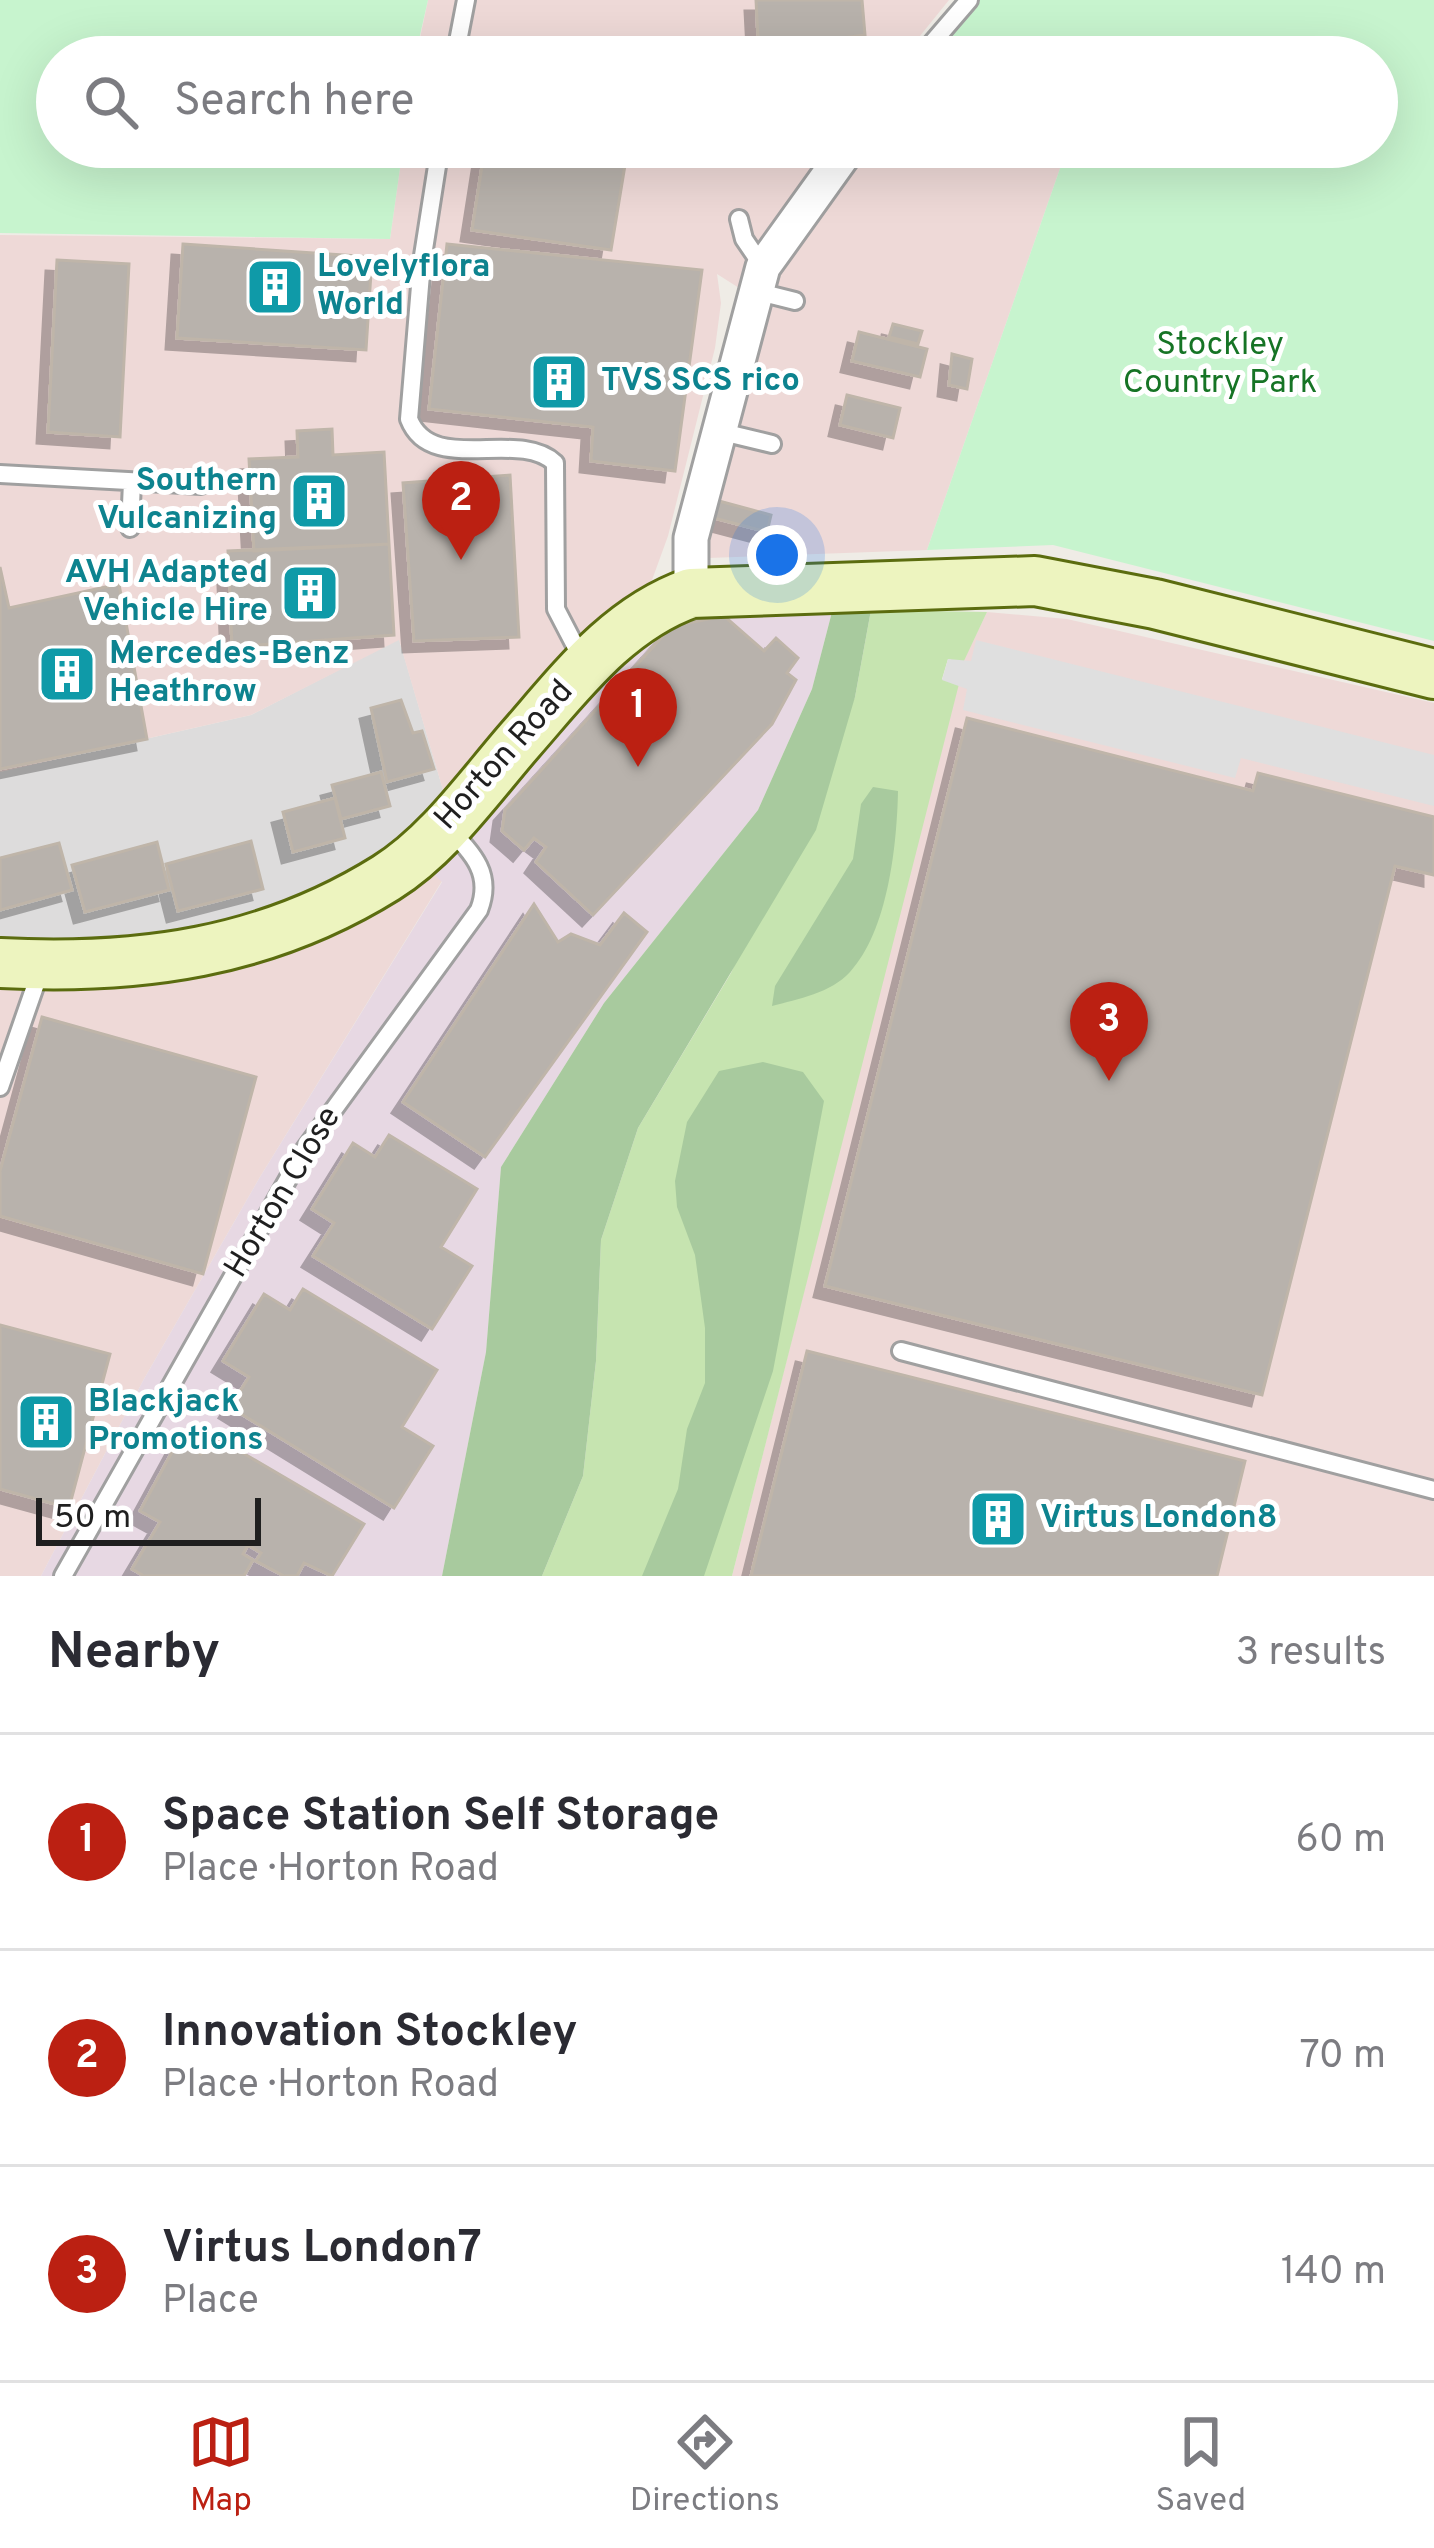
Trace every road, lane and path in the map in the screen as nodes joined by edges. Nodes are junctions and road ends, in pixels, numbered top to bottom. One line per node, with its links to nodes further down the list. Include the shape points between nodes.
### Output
1 (466, 0): 3 (lane)
2 (969, 0): 4 (lane)
3 (458, 36)
4 (938, 36)
5 (437, 168): 17 (lane, via 409,419 419,437 438,446 539,454 555,463 556,609)
6 (835, 168): 8 (street)
7 (739, 219): 8 (lane)
8 (759, 279): 9 (lane); 10 (street)
9 (795, 301)
10 (717, 431): 11 (lane); 16 (street, via 691,538)
11 (772, 444)
12 (0, 474): 13 (lane)
13 (132, 482): 14 (lane); 15 (lane)
14 (201, 485)
15 (130, 528)
16 (691, 592): 17 (street, Horton Road, via 640,616); 18 (street, Horton Road, via 1035,581)
17 (585, 665): 19 (street, Horton Road)
18 (1434, 674)
19 (446, 825): 20 (street, Horton Road, via 388,877 270,934 171,960); 25 (lane, Horton Close, via 479,860 479,910 305,1149)
20 (21, 964): 21 (lane)
21 (4, 1055): 22 (lane)
22 (0, 1087)
23 (901, 1352): 24 (lane)
24 (1434, 1490)
25 (62, 1576)

